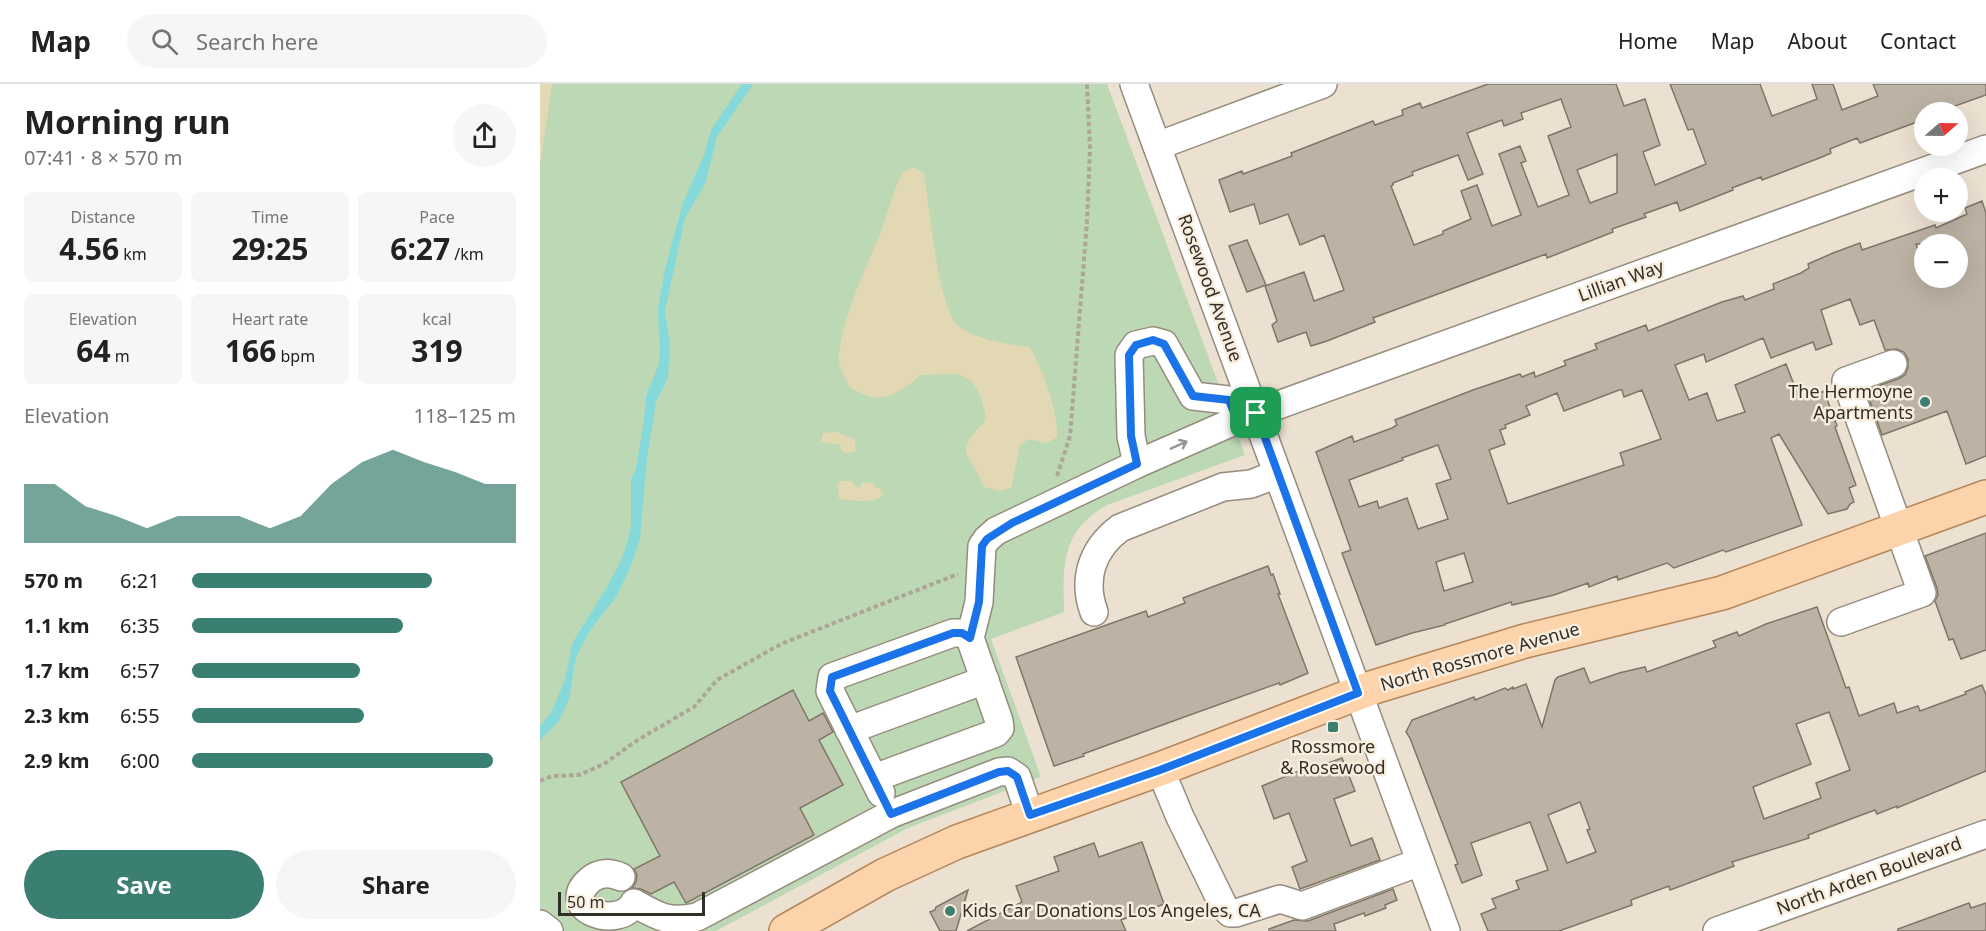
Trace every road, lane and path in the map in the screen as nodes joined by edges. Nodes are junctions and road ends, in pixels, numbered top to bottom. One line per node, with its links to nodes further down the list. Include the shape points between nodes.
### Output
1 (1087, 84): 10 (path, via 1087,222 1071,424)
2 (1134, 84): 4 (street, Rosewood Avenue)
3 (1323, 84): 4 (street)
4 (1157, 146): 7 (street, Rosewood Avenue)
5 (1986, 149): 7 (street, Lillian Way)
6 (1893, 364): 12 (street, via 1846,381)
7 (1247, 417): 8 (street, Lillian Way, one-way to 7); 8 (street, via 1229,400 1193,396 1164,344 1153,340 1136,345 1129,355 1131,436); 9 (street, Rosewood Avenue)
8 (1137, 464): 16 (street, Lillian Way, via 1012,523 987,539 982,546 979,602)
9 (1277, 474): 14 (street, via 1251,484 1223,487 1120,528 1091,564 1088,595); 18 (street, Rosewood Avenue)
10 (1054, 486)
11 (1986, 496): 12 (main road, North Rossmore Avenue)
12 (1899, 528): 15 (street, via 1922,593); 18 (main road, North Rossmore Avenue, via 1722,592 1515,644)
13 (961, 573): 22 (path, via 780,644 717,680 694,707 604,764 579,775)
14 (1094, 612)
15 (1841, 622)
16 (970, 638): 17 (street); 19 (street, via 953,633 832,677 830,691)
17 (984, 680): 19 (street); 21 (street, via 999,721 996,733)
18 (1358, 693): 20 (main road, North Rossmore Avenue); 26 (street, Rosewood Avenue)
19 (849, 730): 21 (street)
20 (1160, 770): 24 (main road, North Rossmore Avenue); 26 (street, via 1230,913 1280,899 1302,906)
21 (874, 777): 23 (street)
22 (540, 780)
23 (891, 814): 24 (street, via 1008,771 1017,777); 29 (street, via 697,917 678,921 660,917 634,903 627,918 613,927)
24 (1030, 815): 31 (main road, North Rossmore Avenue, via 921,858)
25 (1986, 834): 33 (street, North Arden Boulevard)
26 (1420, 861): 32 (street, Rosewood Avenue)
27 (621, 877): 29 (street, via 604,873 588,881 581,905)
28 (540, 924): 30 (street)
29 (583, 926)
30 (549, 931)
31 (786, 931)
32 (1446, 931)
33 (1717, 931)

